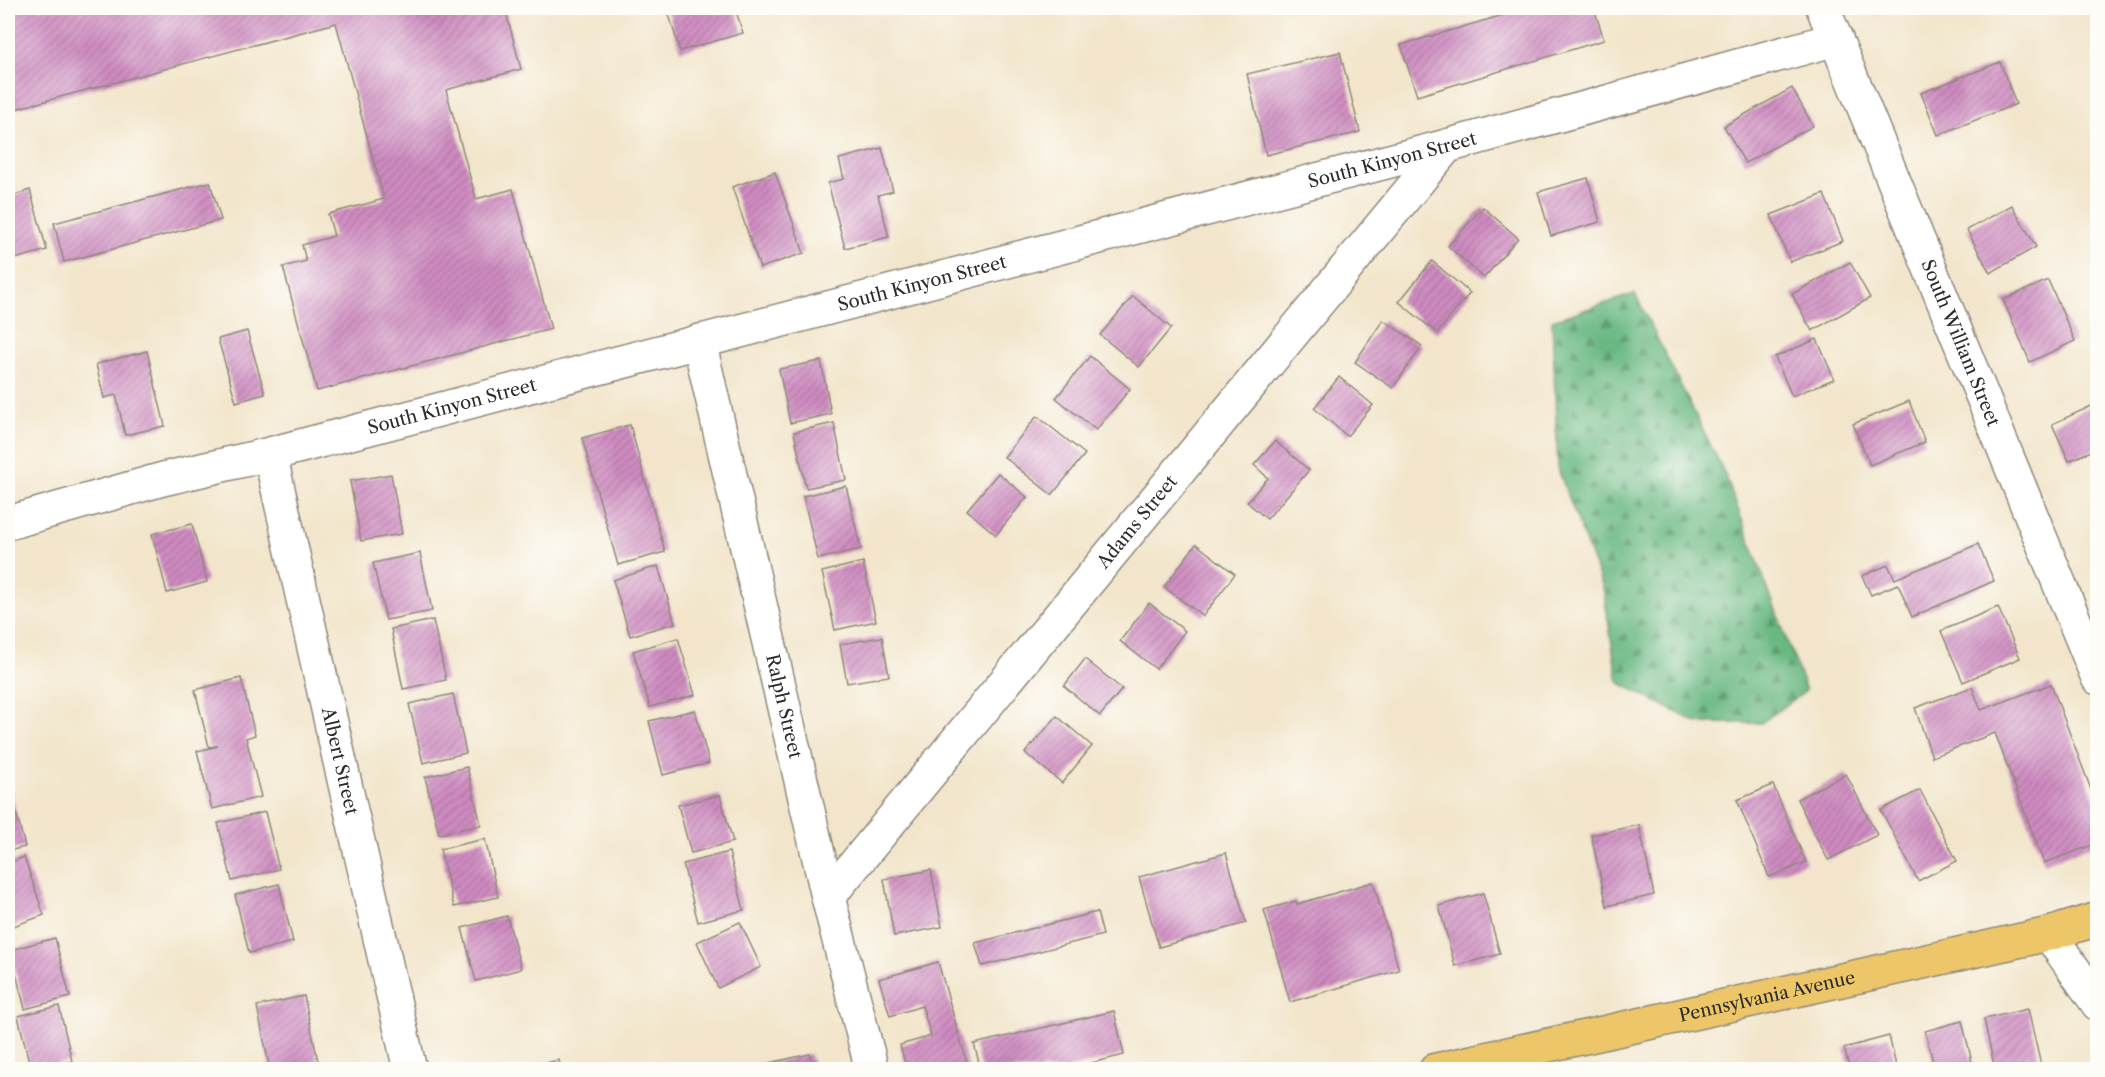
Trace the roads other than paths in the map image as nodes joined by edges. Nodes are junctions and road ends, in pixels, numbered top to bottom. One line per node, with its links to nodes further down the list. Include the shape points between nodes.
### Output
1 (1823, 8): 2 (street, South William Street)
2 (1836, 39): 3 (street, South Kinyon Street); 7 (street, South William Street)
3 (1447, 147): 4 (street, South Kinyon Street); 8 (street, Adams Street)
4 (699, 341): 5 (street, South Kinyon Street); 8 (street, Ralph Street)
5 (270, 454): 6 (street, South Kinyon Street, via 163,478); 12 (street, Albert Street)
6 (8, 523)
7 (2097, 678)
8 (828, 897): 13 (street, Ralph Street)
9 (2097, 919): 10 (main road, Pennsylvania Avenue)
10 (2049, 934): 11 (street); 14 (main road, Pennsylvania Avenue)
11 (2097, 1004)
12 (410, 1070)
13 (872, 1070)
14 (1436, 1070)

